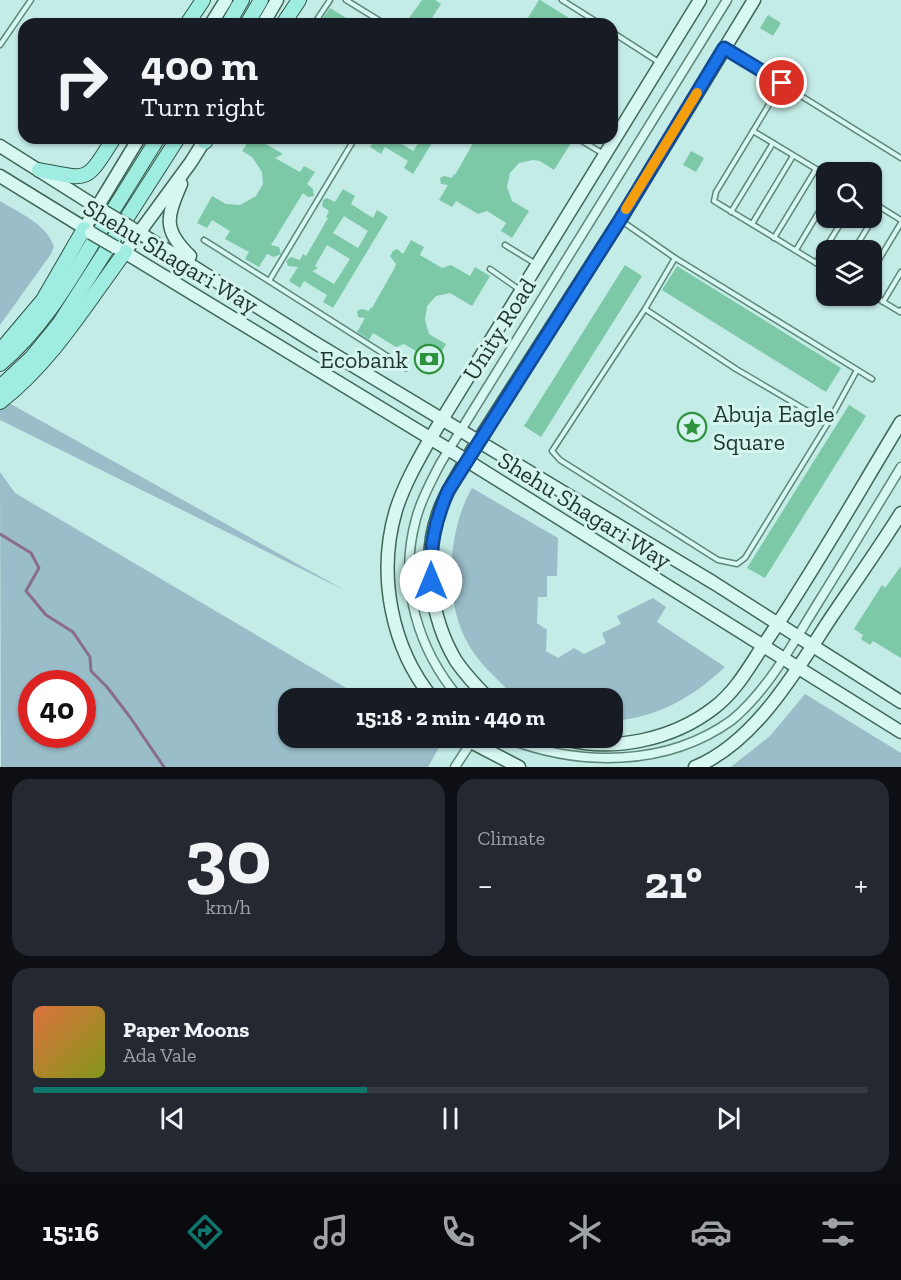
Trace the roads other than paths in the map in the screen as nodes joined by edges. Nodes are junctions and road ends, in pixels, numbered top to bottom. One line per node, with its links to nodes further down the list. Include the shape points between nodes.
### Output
1 (31, 0): 14 (lane)
2 (203, 0): 15 (main road)
3 (226, 0): 16 (main road)
4 (242, 0): 17 (main road)
5 (261, 0): 18 (main road)
6 (276, 0): 19 (main road)
7 (298, 0): 20 (main road)
8 (330, 0): 21 (lane)
9 (346, 0): 22 (lane)
10 (562, 0): 23 (lane)
11 (700, 0): 28 (main road, Unity Road)
12 (727, 0): 85 (street, Unity Road)
13 (754, 0): 27 (main road, Unity Road)
14 (19, 18)
15 (192, 18)
16 (215, 18)
17 (232, 18)
18 (250, 18)
19 (266, 18)
20 (287, 18)
21 (318, 18)
22 (375, 18)
23 (590, 18)
24 (18, 19): 26 (lane)
25 (618, 36): 28 (lane)
26 (0, 45)
27 (724, 48): 29 (lane); 53 (main road, Unity Road)
28 (660, 64): 31 (main road, Unity Road)
29 (782, 83): 30 (lane); 44 (lane)
30 (753, 131): 32 (lane); 51 (lane, via 716,192 714,201)
31 (618, 132)
32 (773, 143): 43 (lane); 51 (lane)
33 (110, 144): 47 (main road, via 92,172 80,178)
34 (137, 144): 50 (main road)
35 (154, 144): 76 (main road, via 46,315)
36 (173, 144): 80 (main road, via 59,324)
37 (203, 144): 45 (main road)
38 (350, 144): 70 (lane)
39 (587, 144): 42 (lane)
40 (610, 144): 42 (main road, Unity Road)
41 (0, 146): 47 (main road, Shehu Shagari Way)
42 (604, 154): 66 (main road, Unity Road)
43 (794, 156): 46 (lane); 55 (lane)
44 (901, 158)
45 (191, 162): 56 (main road); 68 (main road, via 173,204 169,225 178,246)
46 (816, 169): 58 (lane)
47 (39, 170): 50 (main road, Shehu Shagari Way)
48 (0, 176): 57 (main road, Shehu Shagari Way)
49 (882, 208): 54 (lane)
50 (100, 209): 56 (main road, Shehu Shagari Way, bridge); 57 (main road)
51 (731, 212): 55 (lane)
52 (816, 217): 62 (lane)
53 (620, 220): 64 (lane); 87 (main road, Unity Road)
54 (901, 222): 63 (lane)
55 (752, 224): 58 (lane)
56 (134, 229): 61 (main road); 68 (main road, Shehu Shagari Way)
57 (88, 231): 61 (main road, Shehu Shagari Way, bridge); 75 (main road, via 44,300)
58 (774, 238): 62 (lane)
59 (204, 240): 70 (lane)
60 (505, 245): 66 (lane)
61 (120, 250): 81 (main road, via 44,361); 86 (main road, Shehu Shagari Way)
62 (796, 250): 65 (lane)
63 (882, 254)
64 (675, 258): 73 (lane); 78 (lane)
65 (816, 263)
66 (537, 264): 71 (main road, Unity Road)
67 (489, 269): 71 (lane)
68 (202, 271): 82 (main road, Shehu Shagari Way)
69 (901, 272): 72 (lane)
70 (269, 281): 77 (lane)
71 (521, 291): 82 (main road, Unity Road)
72 (883, 302): 74 (lane)
73 (645, 309): 84 (lane); 84 (lane, via 552,451 560,460 708,554 737,564 745,558)
74 (901, 310)
75 (0, 351)
76 (0, 364)
77 (406, 368)
78 (857, 370): 79 (lane); 84 (lane)
79 (872, 379)
80 (0, 387)
81 (0, 402)
82 (443, 418): 85 (main road, Shehu Shagari Way); 86 (main road, Unity Road)
83 (901, 422): 92 (main road)
84 (828, 423)
85 (462, 430): 87 (main road, Shehu Shagari Way); 88 (street, Unity Road)
86 (430, 439): 88 (main road, Shehu Shagari Way); 98 (main road, Unity Road, via 405,486 388,558 396,629)
87 (479, 441): 89 (main road, Unity Road); 92 (main road, Shehu Shagari Way)
88 (448, 450): 89 (main road, Shehu Shagari Way); 99 (street, Unity Road, via 416,518 409,567 414,613 421,635 433,663)
89 (466, 460): 94 (main road, Shehu Shagari Way); 100 (main road, Unity Road, via 438,514 431,581 447,643 457,662)
90 (901, 467): 93 (street)
91 (901, 513): 95 (main road)
92 (778, 624): 93 (main road, Shehu Shagari Way); 94 (main road)
93 (797, 637): 95 (main road, Shehu Shagari Way); 96 (street)
94 (764, 645): 96 (main road, Shehu Shagari Way); 103 (main road, via 736,686 716,706 660,737)
95 (812, 646): 97 (main road); 101 (main road, Shehu Shagari Way)
96 (784, 658): 97 (main road, Shehu Shagari Way); 106 (street, via 733,719 712,735 667,755 620,764 591,763)
97 (797, 667): 102 (main road, Shehu Shagari Way); 109 (main road, via 744,735)
98 (426, 688)
99 (452, 688)
100 (479, 688)
101 (901, 702)
102 (901, 732)
103 (623, 743)
104 (466, 748): 107 (street)
105 (486, 748): 108 (main road)
106 (526, 748)
107 (455, 767)
108 (519, 767)
109 (695, 767)

